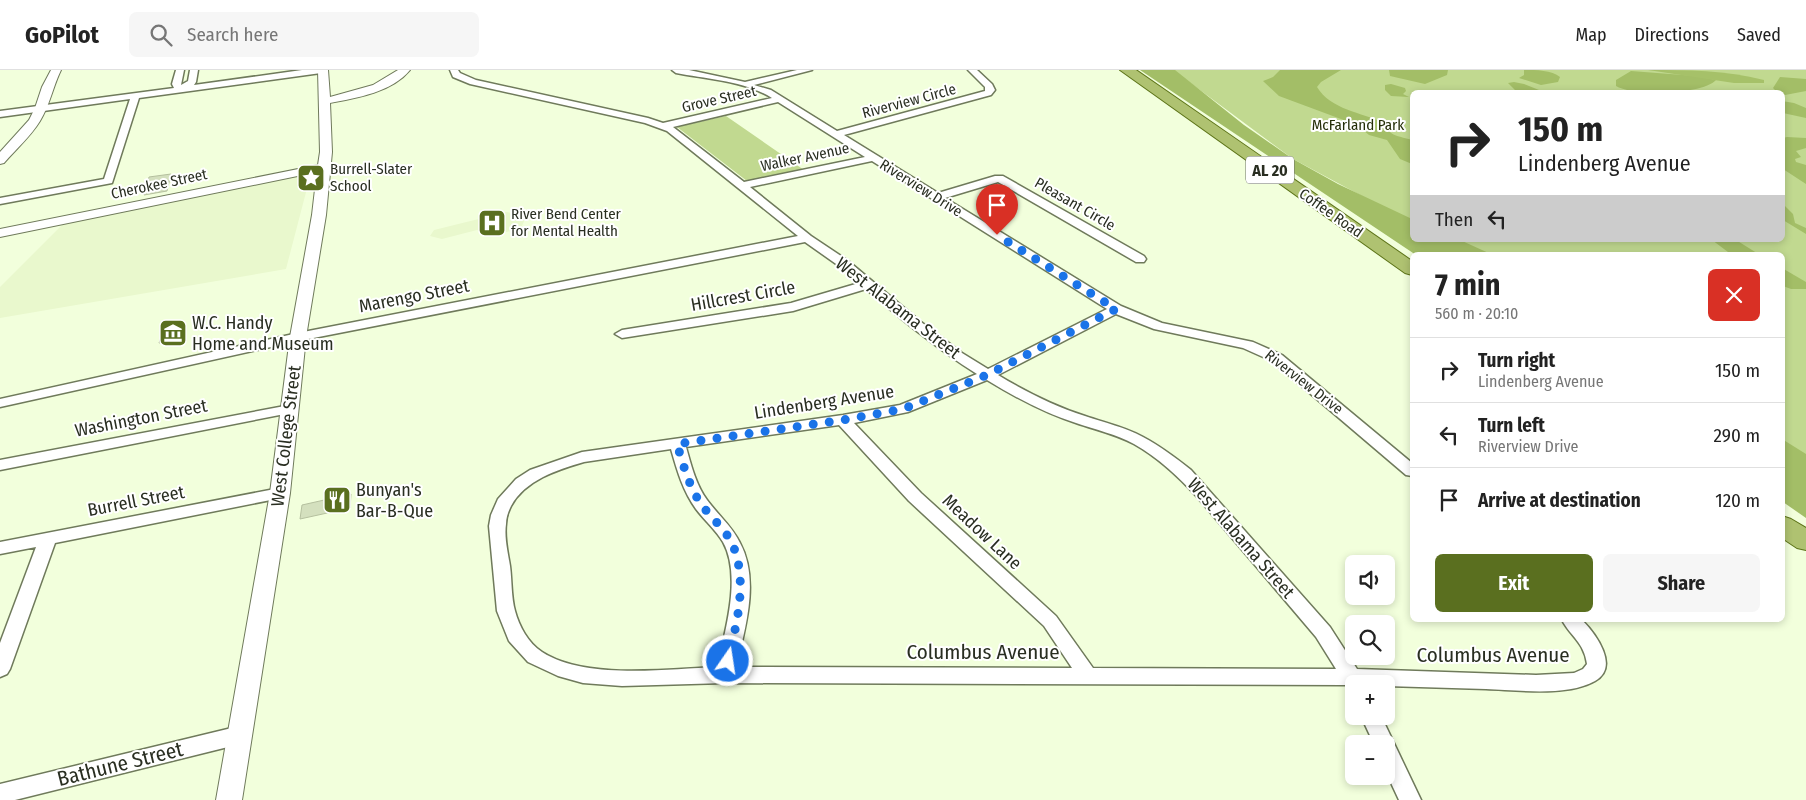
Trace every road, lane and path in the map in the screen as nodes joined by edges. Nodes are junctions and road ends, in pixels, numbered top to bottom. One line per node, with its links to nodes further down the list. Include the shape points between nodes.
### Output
1 (56, 70): 18 (street, via 47,87)
2 (180, 70): 15 (street, via 176,84)
3 (194, 70): 15 (street, via 192,82)
4 (322, 70): 14 (street, West College Street); 15 (street)
5 (405, 70): 12 (street)
6 (416, 70): 12 (street)
7 (454, 70): 21 (street, West Alabama Street, via 456,75 473,82)
8 (676, 70): 13 (street, Riverview Drive)
9 (808, 70): 13 (street, Grove Street)
10 (972, 70): 22 (street, Riverview Circle, via 990,86 988,93)
11 (1127, 70): 32 (main road, Coffee Road / AL 20)
12 (396, 75): 14 (street, via 353,89); 19 (street)
13 (746, 84): 17 (street, Riverview Drive)
14 (324, 87): 19 (street, West College Street)
15 (180, 90): 16 (street)
16 (135, 96): 18 (street); 28 (street, via 108,181)
17 (780, 99): 21 (street, Grove Street); 22 (street, Riverview Drive)
18 (42, 108): 20 (street); 24 (street)
19 (325, 108): 25 (street, West College Street)
20 (0, 114)
21 (664, 126): 26 (street, West Alabama Street)
22 (836, 134): 23 (street, Riverview Drive)
23 (874, 158): 26 (street, Walker Avenue); 27 (street, Riverview Drive)
24 (0, 160)
25 (325, 167): 29 (street, Cherokee Street); 36 (street, West College Street)
26 (742, 186): 30 (street, West Alabama Street)
27 (936, 197): 31 (street, Pleasant Circle, via 999,178); 34 (street, Riverview Drive)
28 (0, 201)
29 (0, 233)
30 (807, 238): 33 (street, West Alabama Street); 36 (street, Marengo Street)
31 (1140, 258)
32 (1410, 268)
33 (868, 284): 35 (street, Hillcrest Circle, via 793,307); 37 (street, West Alabama Street, via 950,351)
34 (1116, 309): 37 (street, Lindenberg Avenue); 43 (street, Riverview Drive, via 1145,322 1228,338 1266,352)
35 (622, 334)
36 (298, 337): 38 (street, Marengo Street); 39 (street, West College Street)
37 (987, 375): 40 (street, Lindenberg Avenue, via 903,409); 53 (street, West Alabama Street, via 1028,399 1138,440 1185,474 1323,632)
38 (0, 403)
39 (290, 409): 42 (street, Washington Street); 45 (street, West College Street)
40 (843, 420): 41 (street, Lindenberg Avenue); 54 (street, Meadow Lane, via 915,498 1050,621)
41 (677, 444): 44 (street, Lindenberg Avenue, via 582,457 551,467); 52 (street, via 689,483 735,550 740,591)
42 (0, 465)
43 (1410, 469)
44 (522, 483): 52 (street, Columbus Avenue, via 504,503 497,526 506,611 524,648 549,665 583,675 622,678)
45 (280, 493): 47 (street, Burrell Street); 57 (street, West College Street)
46 (1785, 527): 48 (main road)
47 (48, 538): 49 (street, Burrell Street); 51 (street)
48 (1806, 541)
49 (0, 548)
50 (1572, 622): 56 (street, Columbus Avenue, via 1596,650 1597,665 1590,676 1575,681 1536,683)
51 (0, 669)
52 (725, 675): 54 (street, Columbus Avenue)
53 (1350, 675)
54 (1088, 677): 55 (street, Columbus Avenue)
55 (1345, 681)
56 (1395, 681)
57 (240, 735): 59 (street, Bathune Street); 60 (street, West College Street)
58 (1395, 768): 61 (street)
59 (0, 794)
60 (229, 800)
61 (1410, 800)

